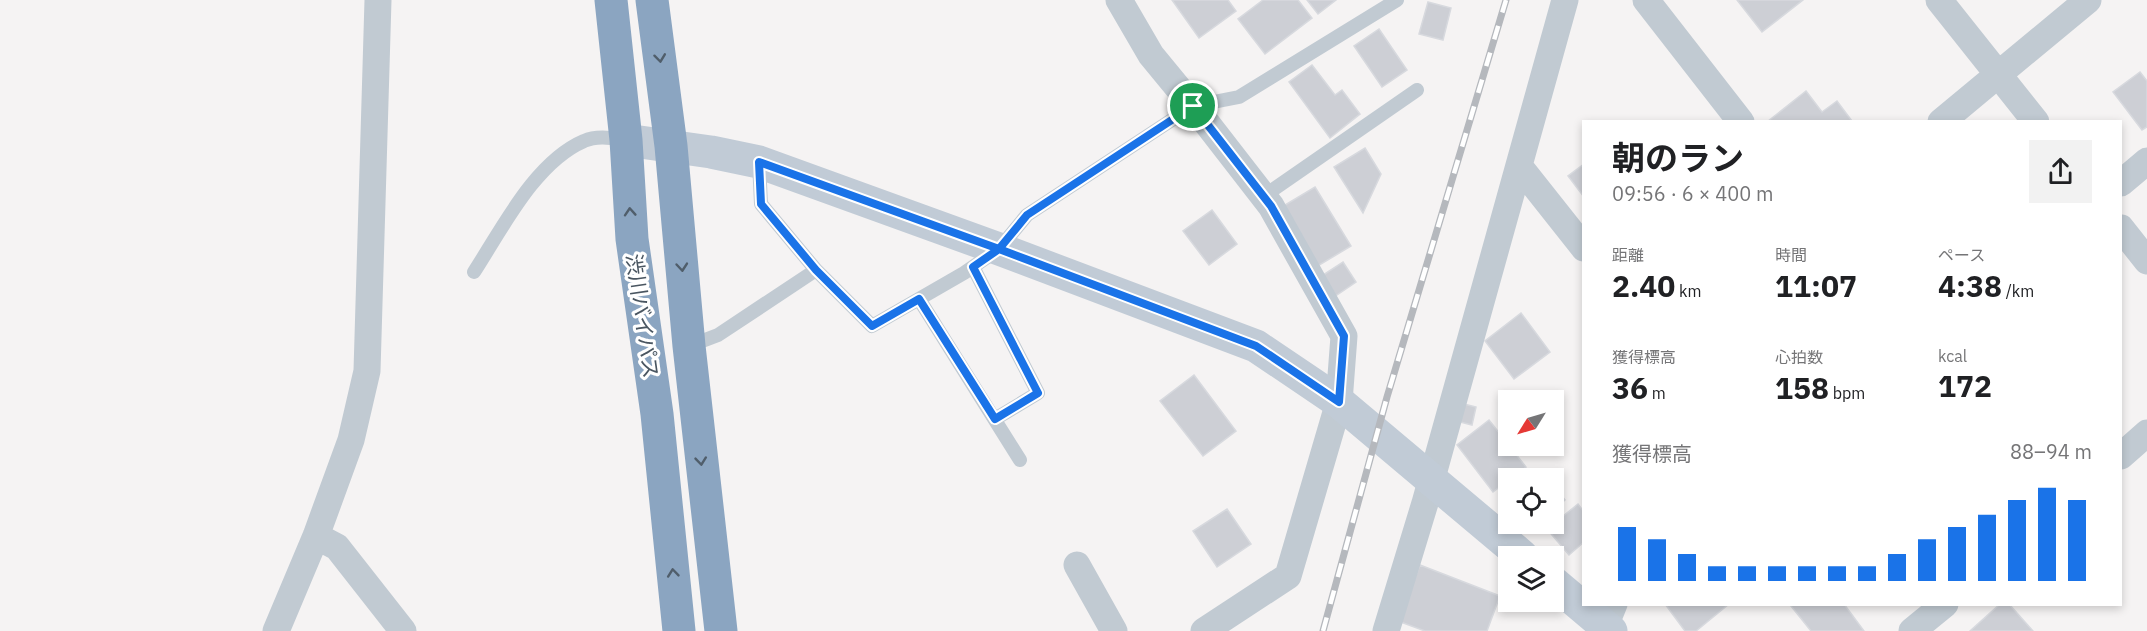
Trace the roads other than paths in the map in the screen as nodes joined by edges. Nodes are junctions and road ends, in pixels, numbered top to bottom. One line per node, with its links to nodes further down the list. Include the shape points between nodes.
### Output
1 (378, 0): 38 (street, via 368,371 351,440)
2 (612, 0): 16 (highway, 渋川バイパス)
3 (652, 0): 17 (highway, 渋川バイパス, one-way to 17)
4 (1119, 0): 12 (street, via 1151,55)
5 (1397, 0): 12 (lane, via 1239,97)
6 (1565, 0): 20 (street)
7 (1646, 0): 13 (street)
8 (1939, 0): 10 (street)
9 (2088, 0): 10 (street)
10 (1998, 74): 14 (street); 15 (street)
11 (1417, 90): 22 (lane)
12 (1193, 106): 22 (street); 25 (lane, via 1027,215)
13 (1739, 120)
14 (1943, 120)
15 (2034, 120)
16 (626, 140): 17 (street); 29 (lane, via 586,140 554,161 521,200); 48 (highway, 渋川バイパス, one-way to 16, via 657,414 632,239)
17 (671, 146): 19 (street); 31 (highway, 渋川バイパス, one-way to 31)
18 (2147, 161): 21 (street)
19 (759, 162): 25 (street); 28 (lane, via 761,204)
20 (1519, 166): 24 (street); 37 (street)
21 (2122, 182)
22 (1264, 196): 32 (street, via 1344,336)
23 (2122, 229): 26 (street)
24 (1582, 245)
25 (999, 249): 27 (lane); 32 (street, via 1256,346)
26 (2147, 261)
27 (973, 267): 30 (lane); 33 (lane, via 1038,393)
28 (816, 270): 30 (lane, via 872,326); 31 (lane, via 718,335)
29 (474, 272)
30 (919, 299): 33 (lane)
31 (689, 346): 49 (highway, 渋川バイパス, one-way to 49)
32 (1339, 402): 37 (street); 51 (street, via 1288,576)
33 (995, 419): 36 (lane)
34 (2147, 434): 35 (street)
35 (2122, 455)
36 (1020, 460)
37 (1431, 481): 39 (street); 52 (street)
38 (316, 536): 46 (street); 47 (street, via 337,547)
39 (1510, 546)
40 (1077, 565): 50 (street)
41 (1564, 590): 42 (street)
42 (1582, 603)
43 (1586, 606): 45 (street)
44 (1943, 606): 53 (street)
45 (1609, 623)
46 (276, 631)
47 (403, 631)
48 (679, 631)
49 (721, 631)
50 (1114, 631)
51 (1204, 631)
52 (1386, 631)
53 (1912, 631)

